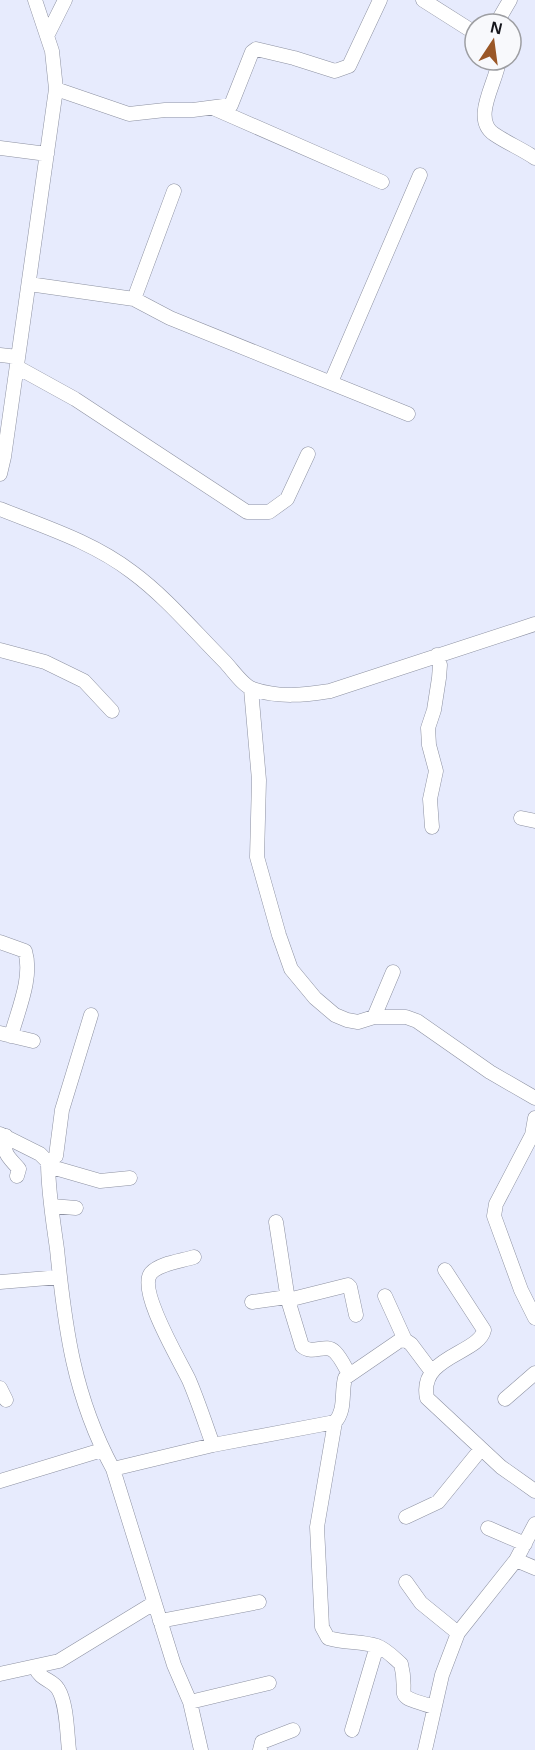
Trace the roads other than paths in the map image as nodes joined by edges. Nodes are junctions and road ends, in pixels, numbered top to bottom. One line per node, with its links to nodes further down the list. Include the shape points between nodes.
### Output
1 (35, 0): 6 (street)
2 (65, 0): 6 (street)
3 (381, 0): 9 (street, via 349,66 335,72 256,48 231,105)
4 (423, 0): 5 (street)
5 (463, 25)
6 (47, 36): 8 (street)
7 (496, 72): 12 (street, via 484,118 486,126)
8 (56, 89): 9 (street, via 129,114); 11 (street)
9 (212, 108): 14 (street)
10 (0, 148): 11 (street)
11 (47, 154): 16 (street)
12 (535, 158)
13 (420, 175): 20 (street)
14 (382, 182)
15 (174, 191): 17 (street)
16 (29, 284): 17 (street); 19 (street)
17 (134, 299): 20 (street, via 170,318)
18 (0, 355): 19 (street)
19 (18, 362): 22 (street, via 247,513 269,512 287,499); 23 (street)
20 (331, 382): 21 (street)
21 (408, 414)
22 (308, 454)
23 (2, 457): 24 (street)
24 (0, 474)
25 (0, 509): 29 (street, via 79,541 131,571)
26 (535, 624): 28 (street)
27 (0, 650): 30 (street, via 45,662 84,681)
28 (437, 655): 29 (street, via 330,691 302,696); 33 (street, via 439,678 428,728 436,771 430,799)
29 (251, 689): 37 (street, via 259,780 257,857 291,969 334,1015 358,1022)
30 (112, 711)
31 (521, 818): 32 (street)
32 (535, 821)
33 (432, 827)
34 (0, 942): 38 (street, via 25,951 28,962)
35 (393, 972): 37 (street)
36 (91, 1015): 44 (street, via 62,1110 56,1156)
37 (374, 1017): 40 (street, via 417,1021)
38 (6, 1034): 39 (street)
39 (33, 1041)
40 (535, 1098)
41 (535, 1118): 43 (street)
42 (3, 1135): 44 (street, via 40,1154); 45 (street, via 7,1157 19,1169)
43 (533, 1136): 58 (street, via 496,1204 494,1216)
44 (48, 1164): 46 (street, via 100,1181); 47 (street)
45 (17, 1176)
46 (130, 1179)
47 (52, 1206): 48 (street); 52 (street)
48 (76, 1208)
49 (276, 1222): 55 (street)
50 (194, 1257): 65 (street, via 158,1268 147,1282)
51 (445, 1270): 60 (street, via 484,1330 482,1337)
52 (60, 1277): 53 (street); 67 (street, via 74,1371)
53 (0, 1282)
54 (385, 1296): 59 (street)
55 (288, 1298): 56 (street); 57 (street, via 348,1286); 62 (street, via 302,1346 311,1351 331,1349)
56 (252, 1302)
57 (356, 1315)
58 (535, 1318)
59 (405, 1340): 60 (street); 62 (street)
60 (432, 1372): 66 (street, via 426,1386 427,1398)
61 (535, 1373): 63 (street)
62 (349, 1374): 64 (street, via 343,1385 340,1416)
63 (505, 1399)
64 (335, 1422): 65 (street); 82 (street, via 316,1540 322,1627 328,1638)
65 (213, 1445): 68 (street)
66 (481, 1449): 70 (street); 71 (street, via 438,1502)
67 (102, 1450): 68 (street); 69 (street)
68 (113, 1469): 79 (street)
69 (0, 1481)
70 (535, 1491)
71 (406, 1517)
72 (535, 1524): 74 (street)
73 (488, 1528): 74 (street)
74 (525, 1544): 75 (street)
75 (516, 1560): 76 (street); 81 (street)
76 (535, 1568)
77 (406, 1582): 81 (street, via 421,1604)
78 (259, 1602): 80 (street)
79 (154, 1603): 80 (street); 83 (street, via 59,1661)
80 (160, 1621): 86 (street)
81 (458, 1633): 87 (street)
82 (377, 1646): 87 (street, via 401,1664 406,1698); 89 (street)
83 (35, 1667): 84 (street); 90 (street, via 40,1677 59,1690)
84 (0, 1674)
85 (269, 1683): 86 (street)
86 (190, 1702): 91 (street)
87 (434, 1707): 93 (street)
88 (293, 1730): 92 (street, via 267,1738)
89 (352, 1730)
90 (69, 1750)
91 (201, 1750)
92 (260, 1750)
93 (425, 1750)

